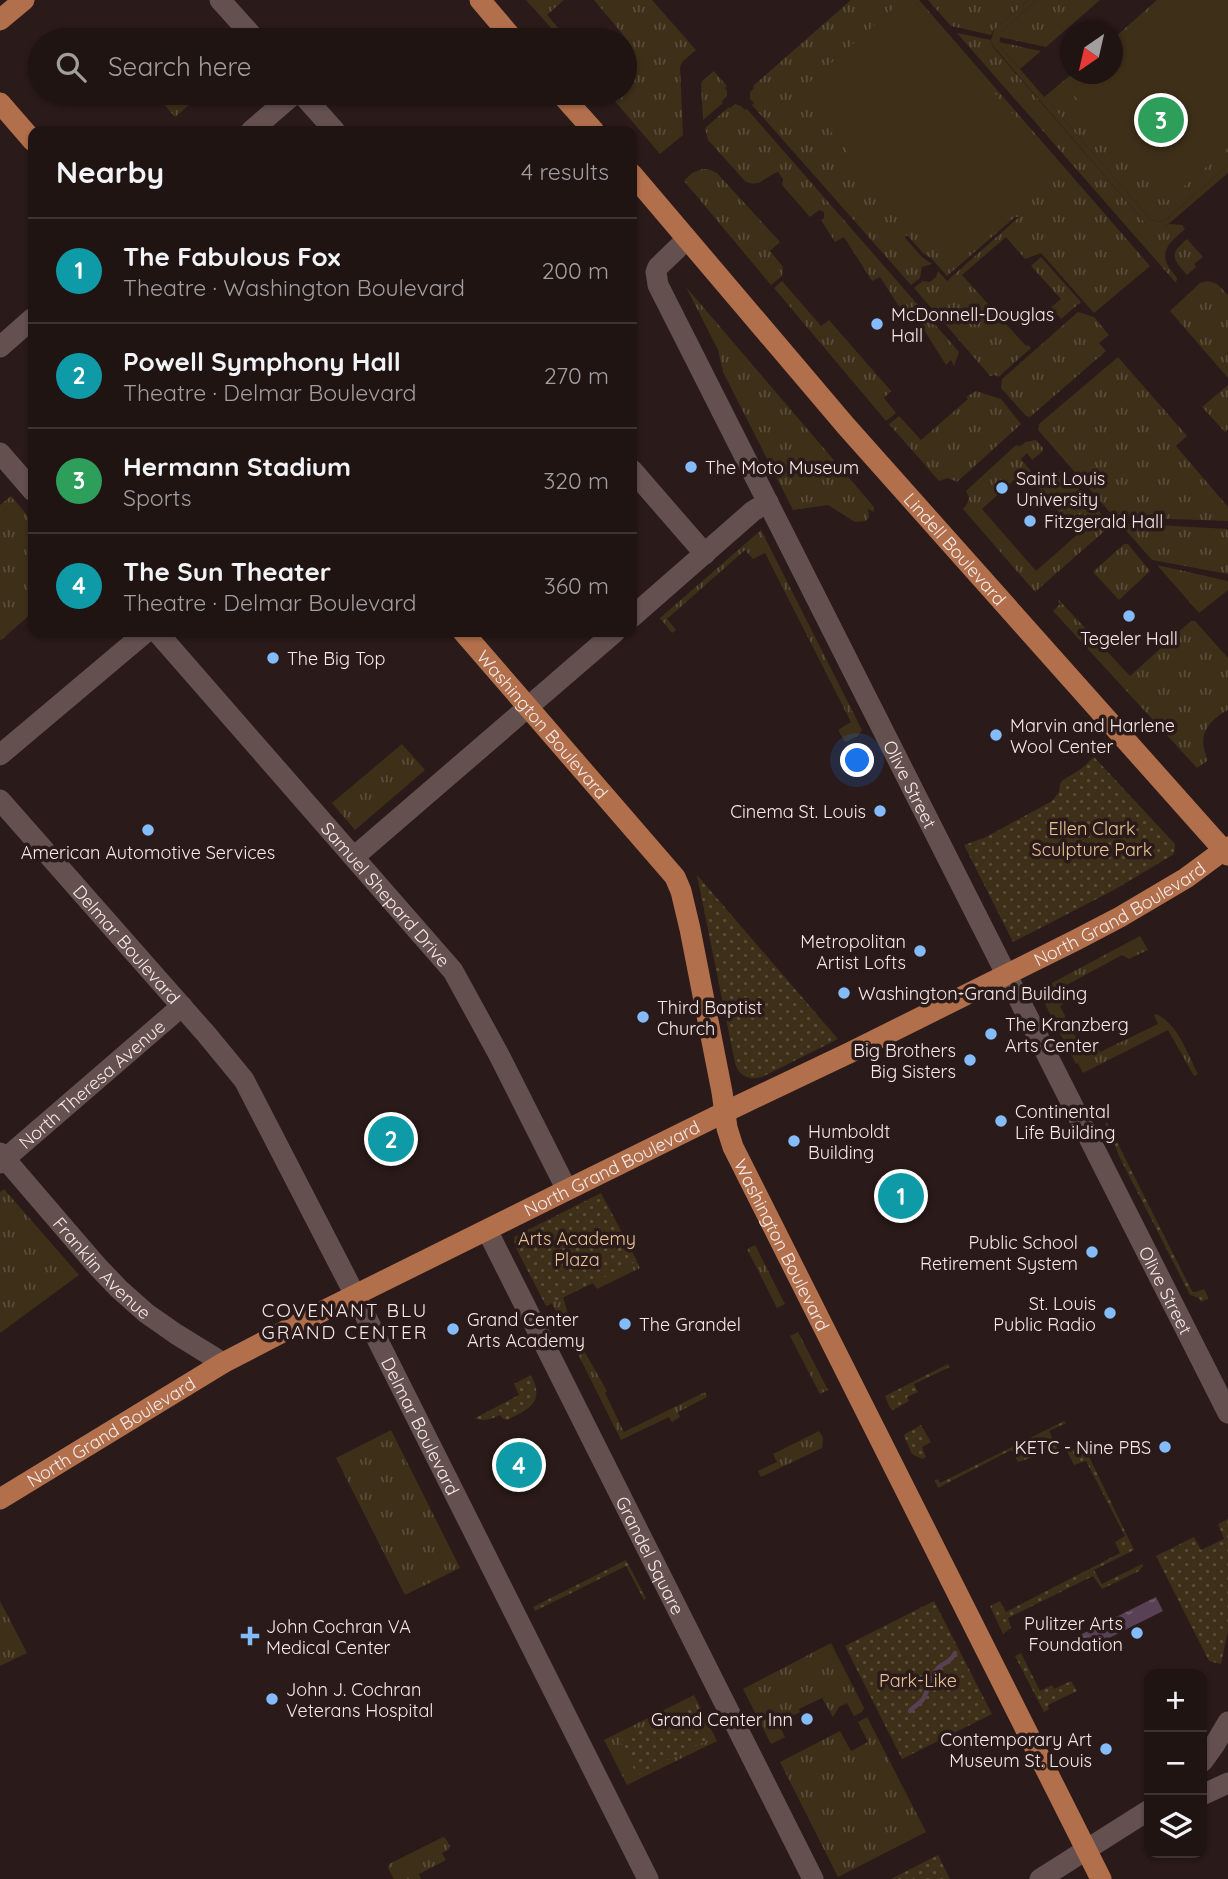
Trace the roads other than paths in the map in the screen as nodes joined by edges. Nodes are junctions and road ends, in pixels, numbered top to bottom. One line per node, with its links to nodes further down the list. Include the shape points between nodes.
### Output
1 (23, 0): 4 (main road)
2 (220, 0): 5 (street)
3 (480, 0): 6 (main road)
4 (0, 20)
5 (245, 28)
6 (504, 28)
7 (0, 103): 14 (main road)
8 (281, 105): 11 (street)
9 (312, 105): 12 (street)
10 (571, 105): 13 (main road)
11 (257, 126)
12 (331, 126)
13 (590, 126)
14 (28, 135)
15 (637, 180): 16 (main road)
16 (687, 239): 22 (street, Olive Street, via 661,263 656,279); 32 (main road, Lindell Boulevard, via 846,426)
17 (28, 322): 18 (street)
18 (0, 347)
19 (0, 453): 21 (street)
20 (637, 476): 23 (street)
21 (28, 485)
22 (768, 502): 23 (street); 34 (street, Olive Street)
23 (705, 554): 24 (street)
24 (637, 613)
25 (140, 637): 30 (street)
26 (160, 637): 33 (street, Samuel Shepard Drive)
27 (467, 637): 29 (main road, Washington Boulevard)
28 (609, 637): 29 (street)
29 (528, 706): 33 (street); 36 (main road, Washington Boulevard, via 675,877)
30 (0, 755)
31 (0, 800): 35 (street, Delmar Boulevard)
32 (1227, 851): 34 (main road, North Grand Boulevard, via 1121,917)
33 (354, 857): 38 (street, Samuel Shepard Drive, via 459,981)
34 (1005, 975): 36 (main road, North Grand Boulevard); 42 (street, Olive Street)
35 (182, 1006): 37 (street, North Theresa Avenue); 40 (street, Delmar Boulevard, via 244,1080)
36 (725, 1112): 38 (main road, North Grand Boulevard); 49 (main road, Washington Boulevard, via 739,1161)
37 (2, 1158): 41 (street, Franklin Avenue, via 119,1289)
38 (567, 1190): 39 (main road, North Grand Boulevard)
39 (487, 1230): 40 (main road, North Grand Boulevard); 51 (street, Grandel Square)
40 (355, 1295): 41 (main road, North Grand Boulevard); 50 (street, Delmar Boulevard)
41 (222, 1363): 43 (main road, North Grand Boulevard)
42 (1228, 1413)
43 (0, 1499)
44 (1228, 1722): 45 (street)
45 (1207, 1755)
46 (1228, 1783): 47 (street)
47 (1207, 1793)
48 (1144, 1813): 49 (street)
49 (1087, 1850): 52 (street); 53 (main road, Washington Boulevard)
50 (648, 1879)
51 (813, 1879)
52 (1040, 1879)
53 (1101, 1879)

